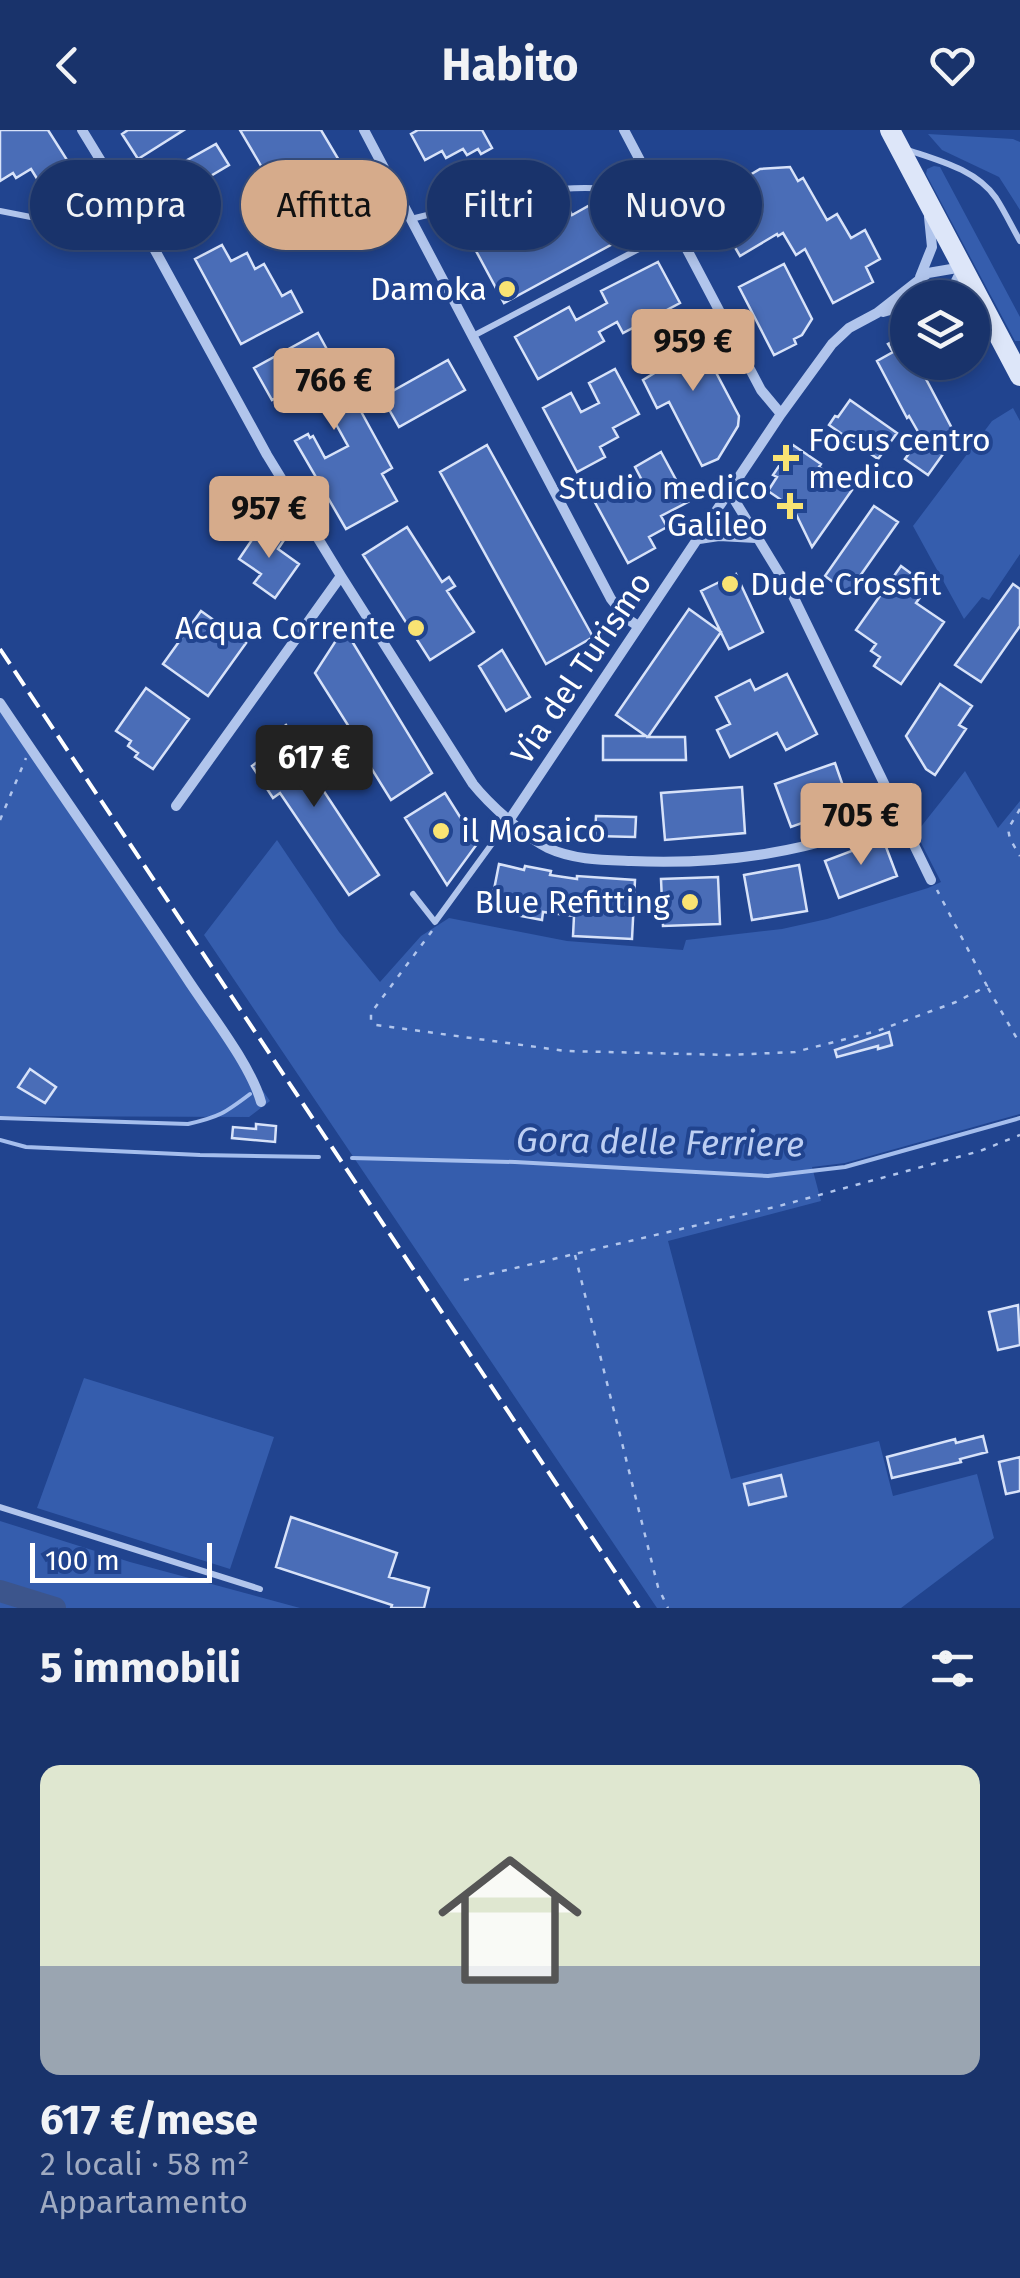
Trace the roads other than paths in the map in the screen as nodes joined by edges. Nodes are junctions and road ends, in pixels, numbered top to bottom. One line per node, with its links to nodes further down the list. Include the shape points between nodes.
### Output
1 (82, 130): 5 (street)
2 (364, 130): 11 (street)
3 (624, 130): 6 (street)
4 (895, 138): 8 (main road); 12 (lane, via 984,184)
5 (100, 160)
6 (640, 160)
7 (590, 188): 11 (lane)
8 (926, 196): 16 (main road); 17 (street, via 932,247)
9 (0, 211): 10 (lane)
10 (30, 218)
11 (410, 218): 23 (street)
12 (1020, 241)
13 (154, 250): 30 (street)
14 (638, 250): 23 (lane)
15 (687, 250): 26 (street, via 761,390)
16 (963, 268): 17 (street, Via del Turismo); 18 (street); 24 (main road)
17 (918, 280)
18 (957, 280)
19 (890, 303): 21 (street, Via del Turismo)
20 (890, 310): 21 (street, Via del Turismo)
21 (877, 313): 26 (street, Via del Turismo, via 832,344)
22 (990, 332): 24 (street)
23 (472, 336): 31 (street, via 610,599)
24 (1002, 342): 25 (main road)
25 (1019, 370)
26 (781, 414): 27 (street, Via del Turismo)
27 (730, 491): 28 (street); 29 (street, Via del Turismo)
28 (756, 538): 29 (street); 34 (street, via 793,596)
29 (698, 539): 31 (street, Via del Turismo)
30 (341, 576): 33 (street); 35 (street, via 473,784)
31 (638, 626): 35 (street, Via del Turismo)
32 (0, 703): 38 (street, via 216,1022)
33 (176, 806)
34 (898, 813): 35 (street, via 772,853 666,862 572,856 546,847); 36 (street)
35 (510, 819): 37 (lane, via 435,922)
36 (931, 880)
37 (413, 894)
38 (261, 1102)
39 (0, 1507): 40 (lane)
40 (260, 1589)

